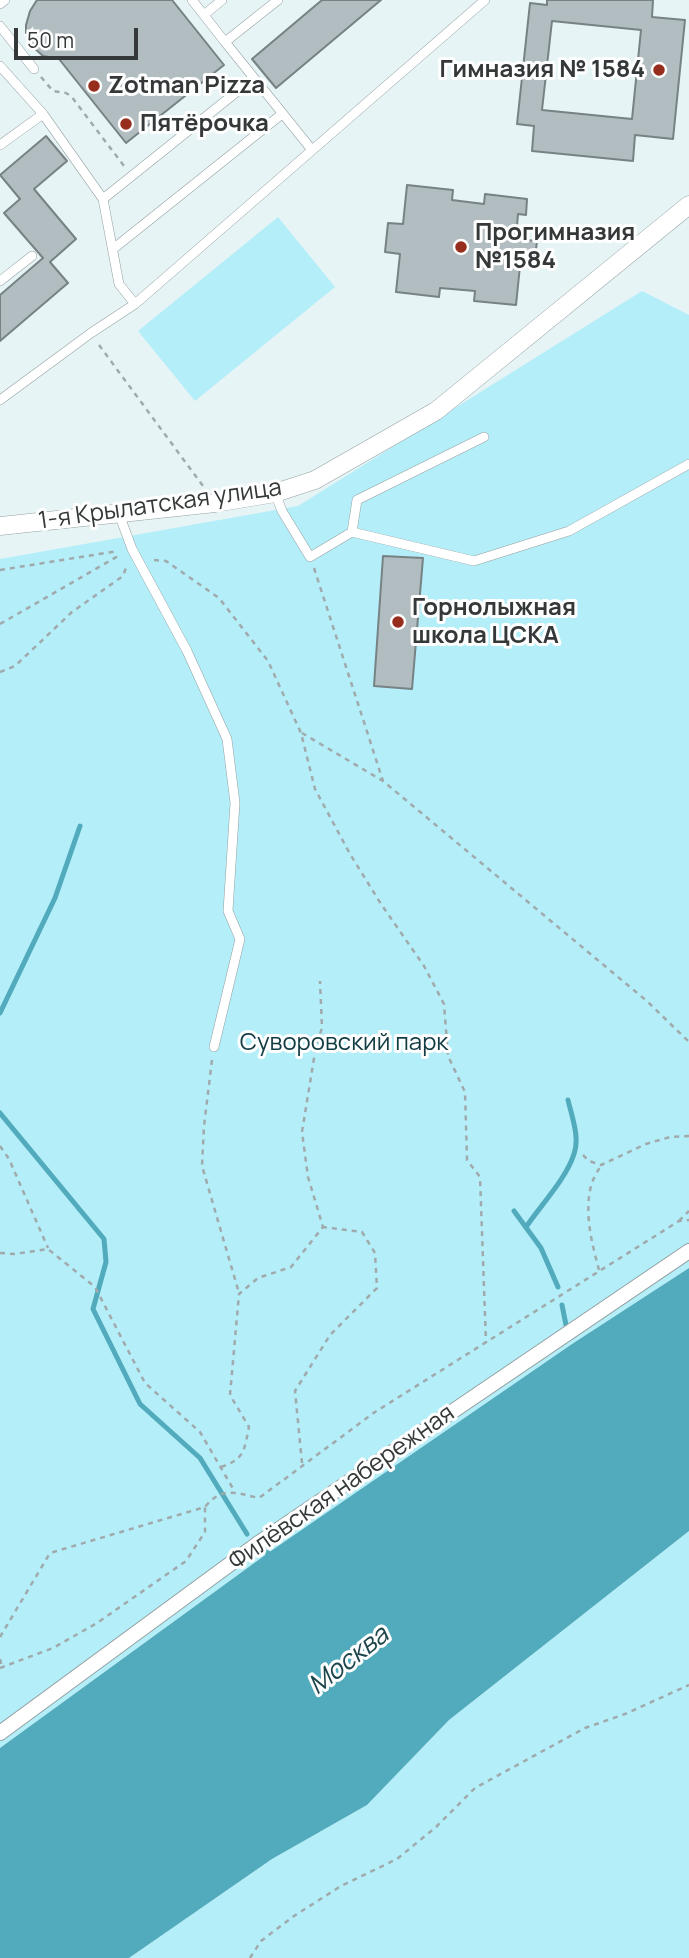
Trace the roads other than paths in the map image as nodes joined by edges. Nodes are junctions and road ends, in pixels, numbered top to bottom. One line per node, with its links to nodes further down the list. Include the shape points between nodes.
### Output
1 (5, 0): 6 (lane)
2 (192, 0): 7 (lane)
3 (222, 0): 7 (lane)
4 (278, 0): 9 (lane)
5 (485, 0): 16 (lane)
6 (0, 4)
7 (204, 15): 9 (lane)
8 (0, 26): 11 (lane)
9 (225, 42): 12 (lane)
10 (0, 66): 13 (lane)
11 (34, 69)
12 (254, 78): 14 (lane); 17 (lane)
13 (43, 114): 15 (lane); 17 (lane)
14 (282, 114): 16 (lane); 19 (lane)
15 (0, 145)
16 (312, 150): 22 (lane)
17 (103, 199): 19 (lane)
18 (689, 205): 26 (street, 1-я Крылатская улица, via 436,411 315,480)
19 (113, 250): 22 (lane, via 119,284)
20 (32, 256): 21 (lane)
21 (0, 281)
22 (135, 304): 23 (lane)
23 (0, 400)
24 (484, 437): 29 (lane, via 357,500)
25 (689, 464): 29 (lane, via 569,531 474,561)
26 (275, 493): 27 (street, 1-я Крылатская улица); 29 (lane, via 310,557)
27 (119, 514): 28 (street, 1-я Крылатская улица); 30 (lane, via 227,739 235,803 228,911 240,939)
28 (0, 526)
29 (352, 532)
30 (214, 1046)
31 (689, 1251): 32 (street, Филёвская набережная, via 260,1542)
32 (0, 1733)

